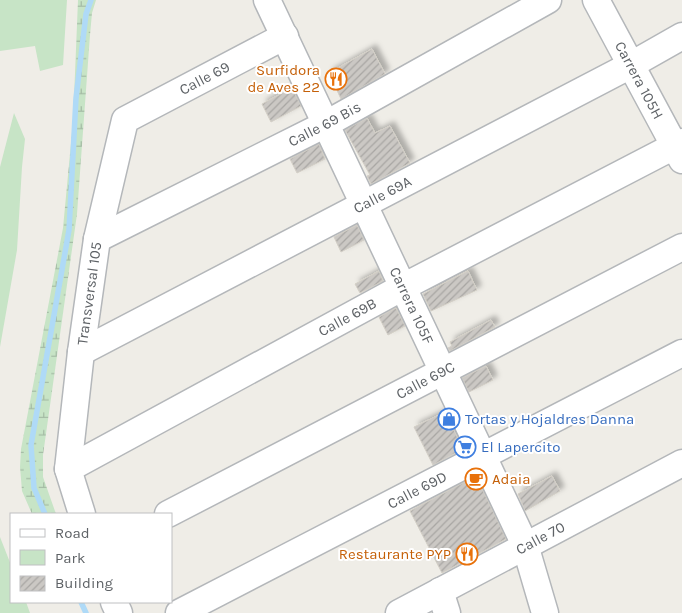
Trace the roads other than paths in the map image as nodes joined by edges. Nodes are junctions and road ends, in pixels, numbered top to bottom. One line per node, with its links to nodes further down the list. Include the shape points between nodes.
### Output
1 (268, 0): 4 (street, Carrera 105F)
2 (548, 0): 8 (street, Calle 69 Bis)
3 (596, 0): 6 (street, Carrera 105H)
4 (285, 36): 7 (street, Calle 69); 8 (street, Carrera 105F)
5 (682, 36): 6 (street, Calle 69A)
6 (631, 65): 9 (street, Carrera 105H); 10 (street, Calle 69A)
7 (125, 120): 11 (street, Transversal 105)
8 (326, 124): 10 (street, Carrera 105F); 11 (street, Calle 69 Bis)
9 (680, 150): 13 (street, Calle 69B)
10 (364, 204): 13 (street, Carrera 105F); 14 (street, Calle 69A)
11 (97, 239): 14 (street, Transversal 105)
12 (682, 247): 16 (street, Calle 69C)
13 (403, 287): 16 (street, Carrera 105F); 19 (street, Calle 69B)
14 (81, 352): 19 (street, Transversal 105)
15 (682, 353): 17 (street, Calle 69D)
16 (444, 371): 17 (street, Carrera 105F); 21 (street, Calle 69C)
17 (483, 456): 22 (street, Carrera 105F); 24 (street, Calle 69D)
18 (682, 463): 22 (street, Calle 70)
19 (68, 469): 20 (street)
20 (82, 513)
21 (170, 513)
22 (526, 545): 23 (street, Calle 70); 26 (street, Carrera 105F)
23 (444, 602): 25 (street, Calle 70)
24 (179, 613)
25 (399, 613)
26 (545, 613)

